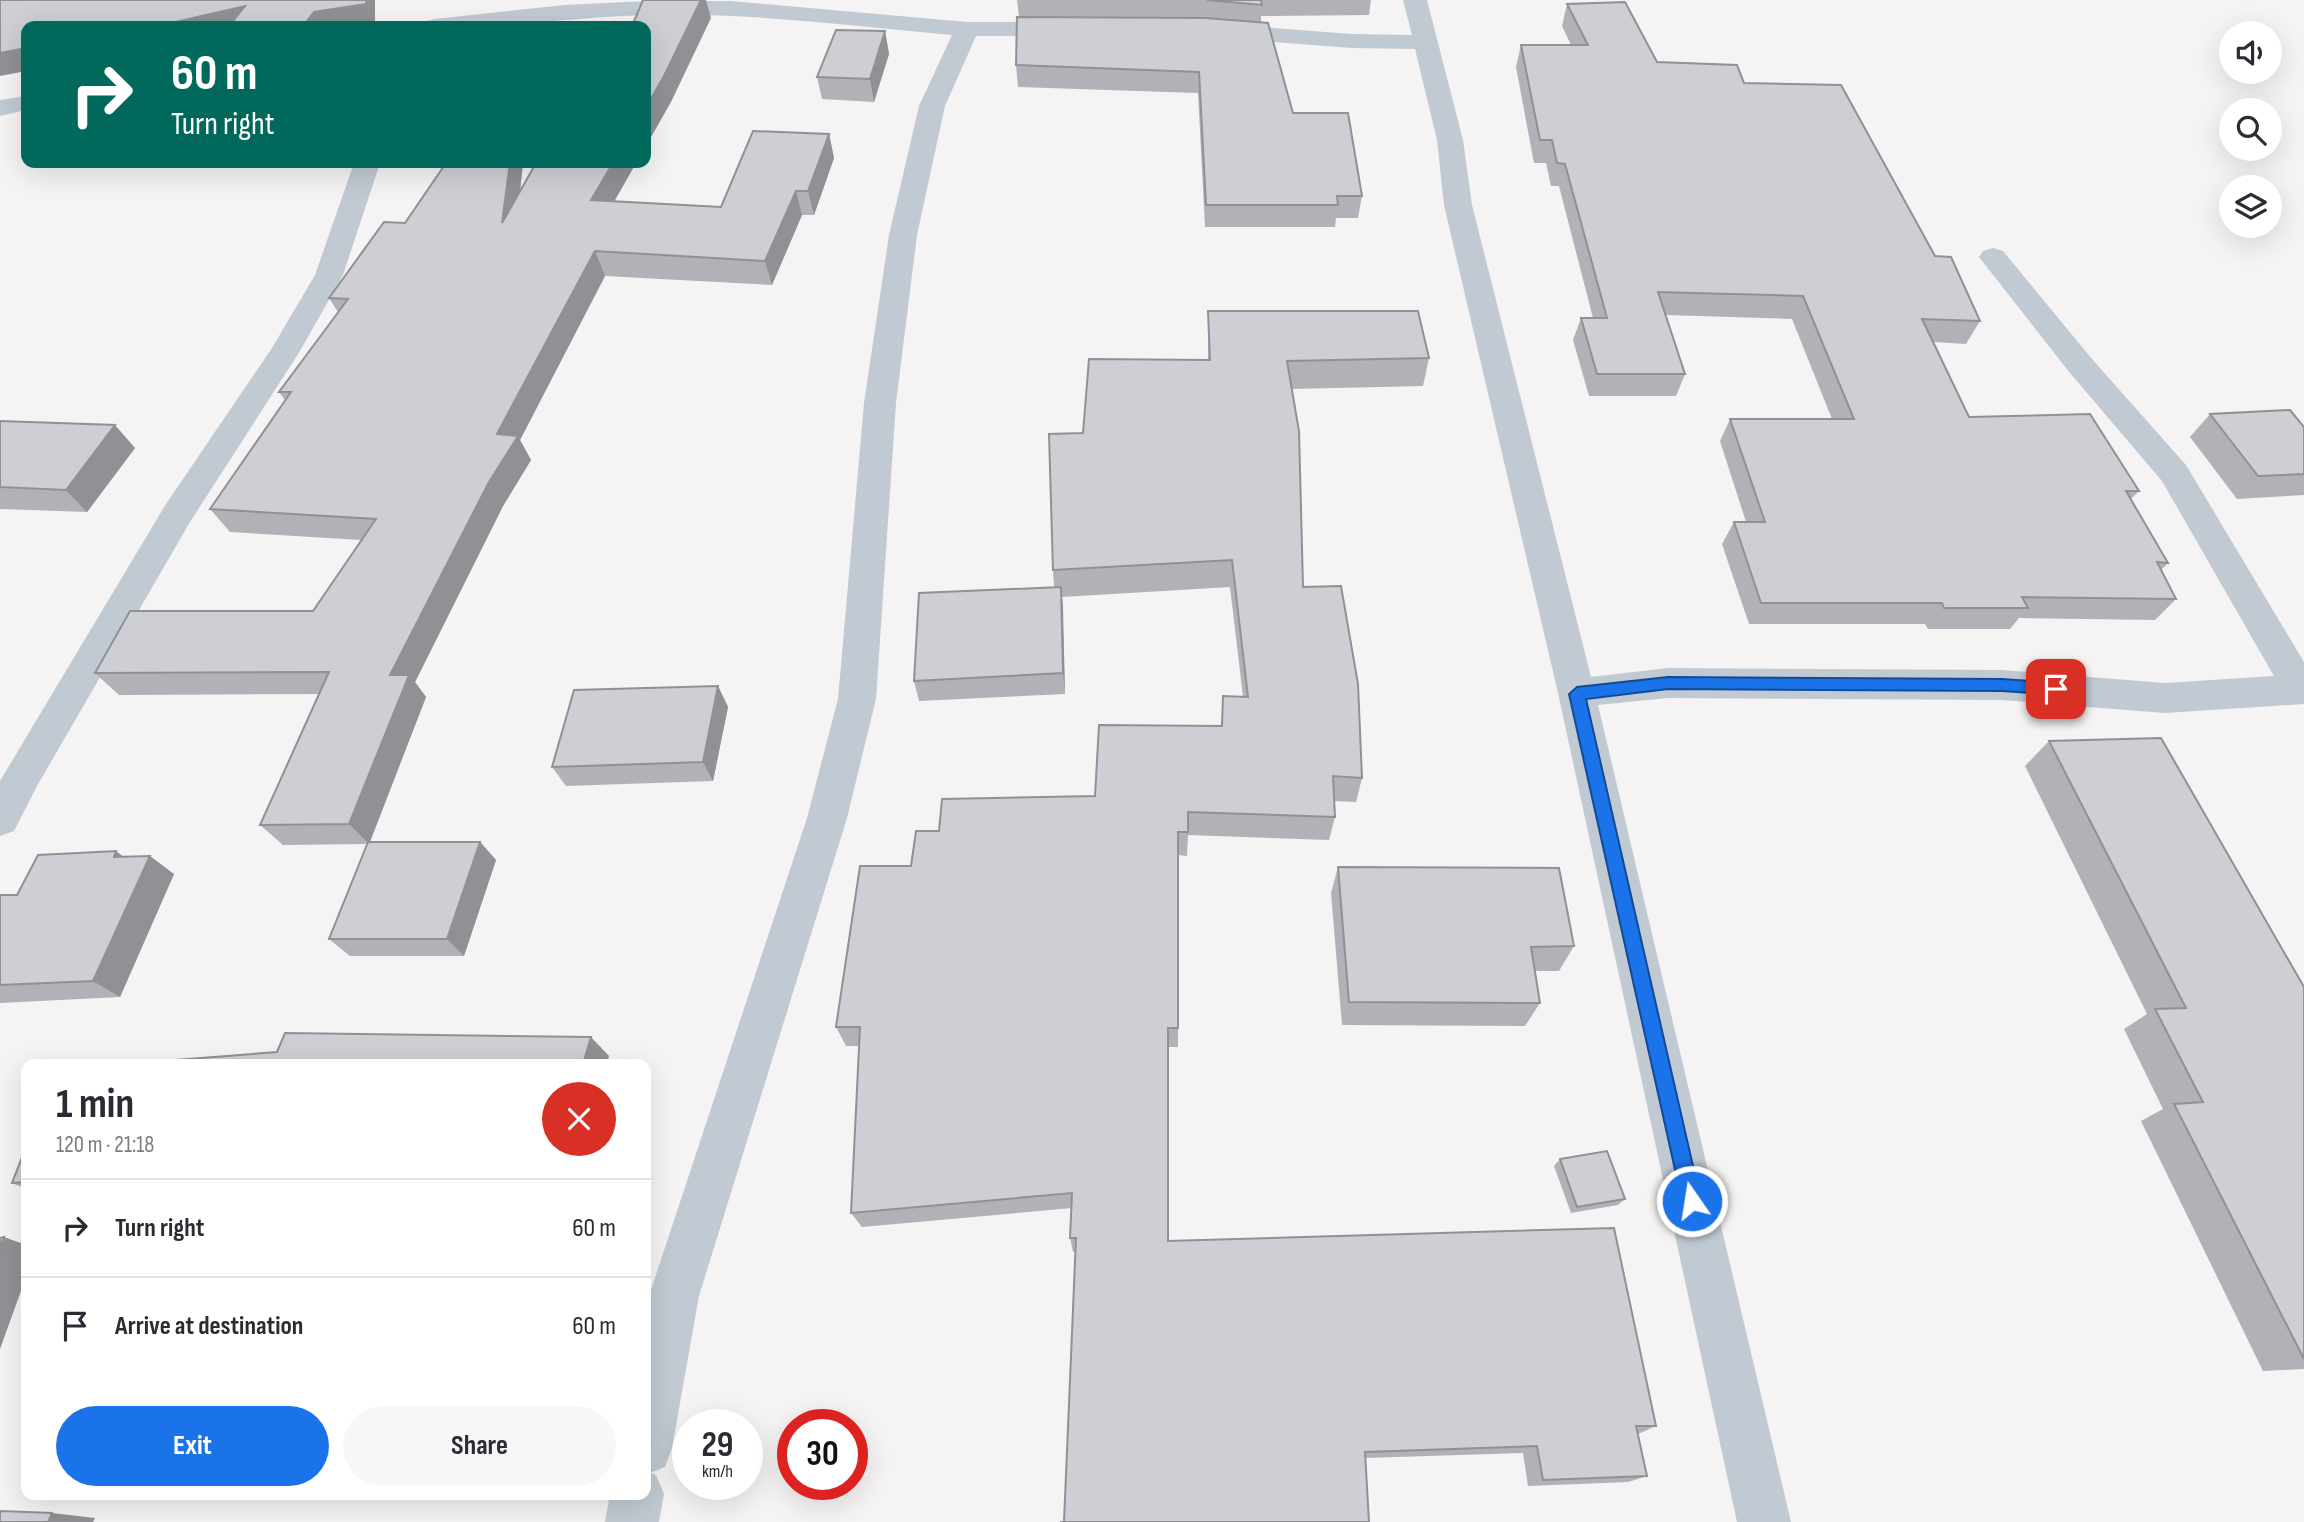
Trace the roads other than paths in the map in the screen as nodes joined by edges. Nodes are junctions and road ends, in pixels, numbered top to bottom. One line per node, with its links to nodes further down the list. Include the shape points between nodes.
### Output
1 (1415, 0): 6 (street)
2 (498, 21): 3 (street, via 646,8 719,8)
3 (967, 29): 4 (street); 14 (street, via 932,106 903,234 880,403 857,699 827,818 674,1296)
4 (1088, 29)
5 (1192, 30): 6 (street)
6 (1426, 42): 12 (street, via 1450,140 1458,205)
7 (21, 104): 8 (street)
8 (0, 108)
9 (365, 168): 13 (street, via 329,275 285,351 178,513)
10 (1993, 257): 11 (street, via 2174,473)
11 (2303, 689): 12 (street, via 2165,698 2002,685 1668,683)
12 (1577, 694): 17 (street)
13 (0, 819)
14 (651, 1421)
15 (636, 1500): 16 (street)
16 (632, 1522)
17 (1764, 1522)

